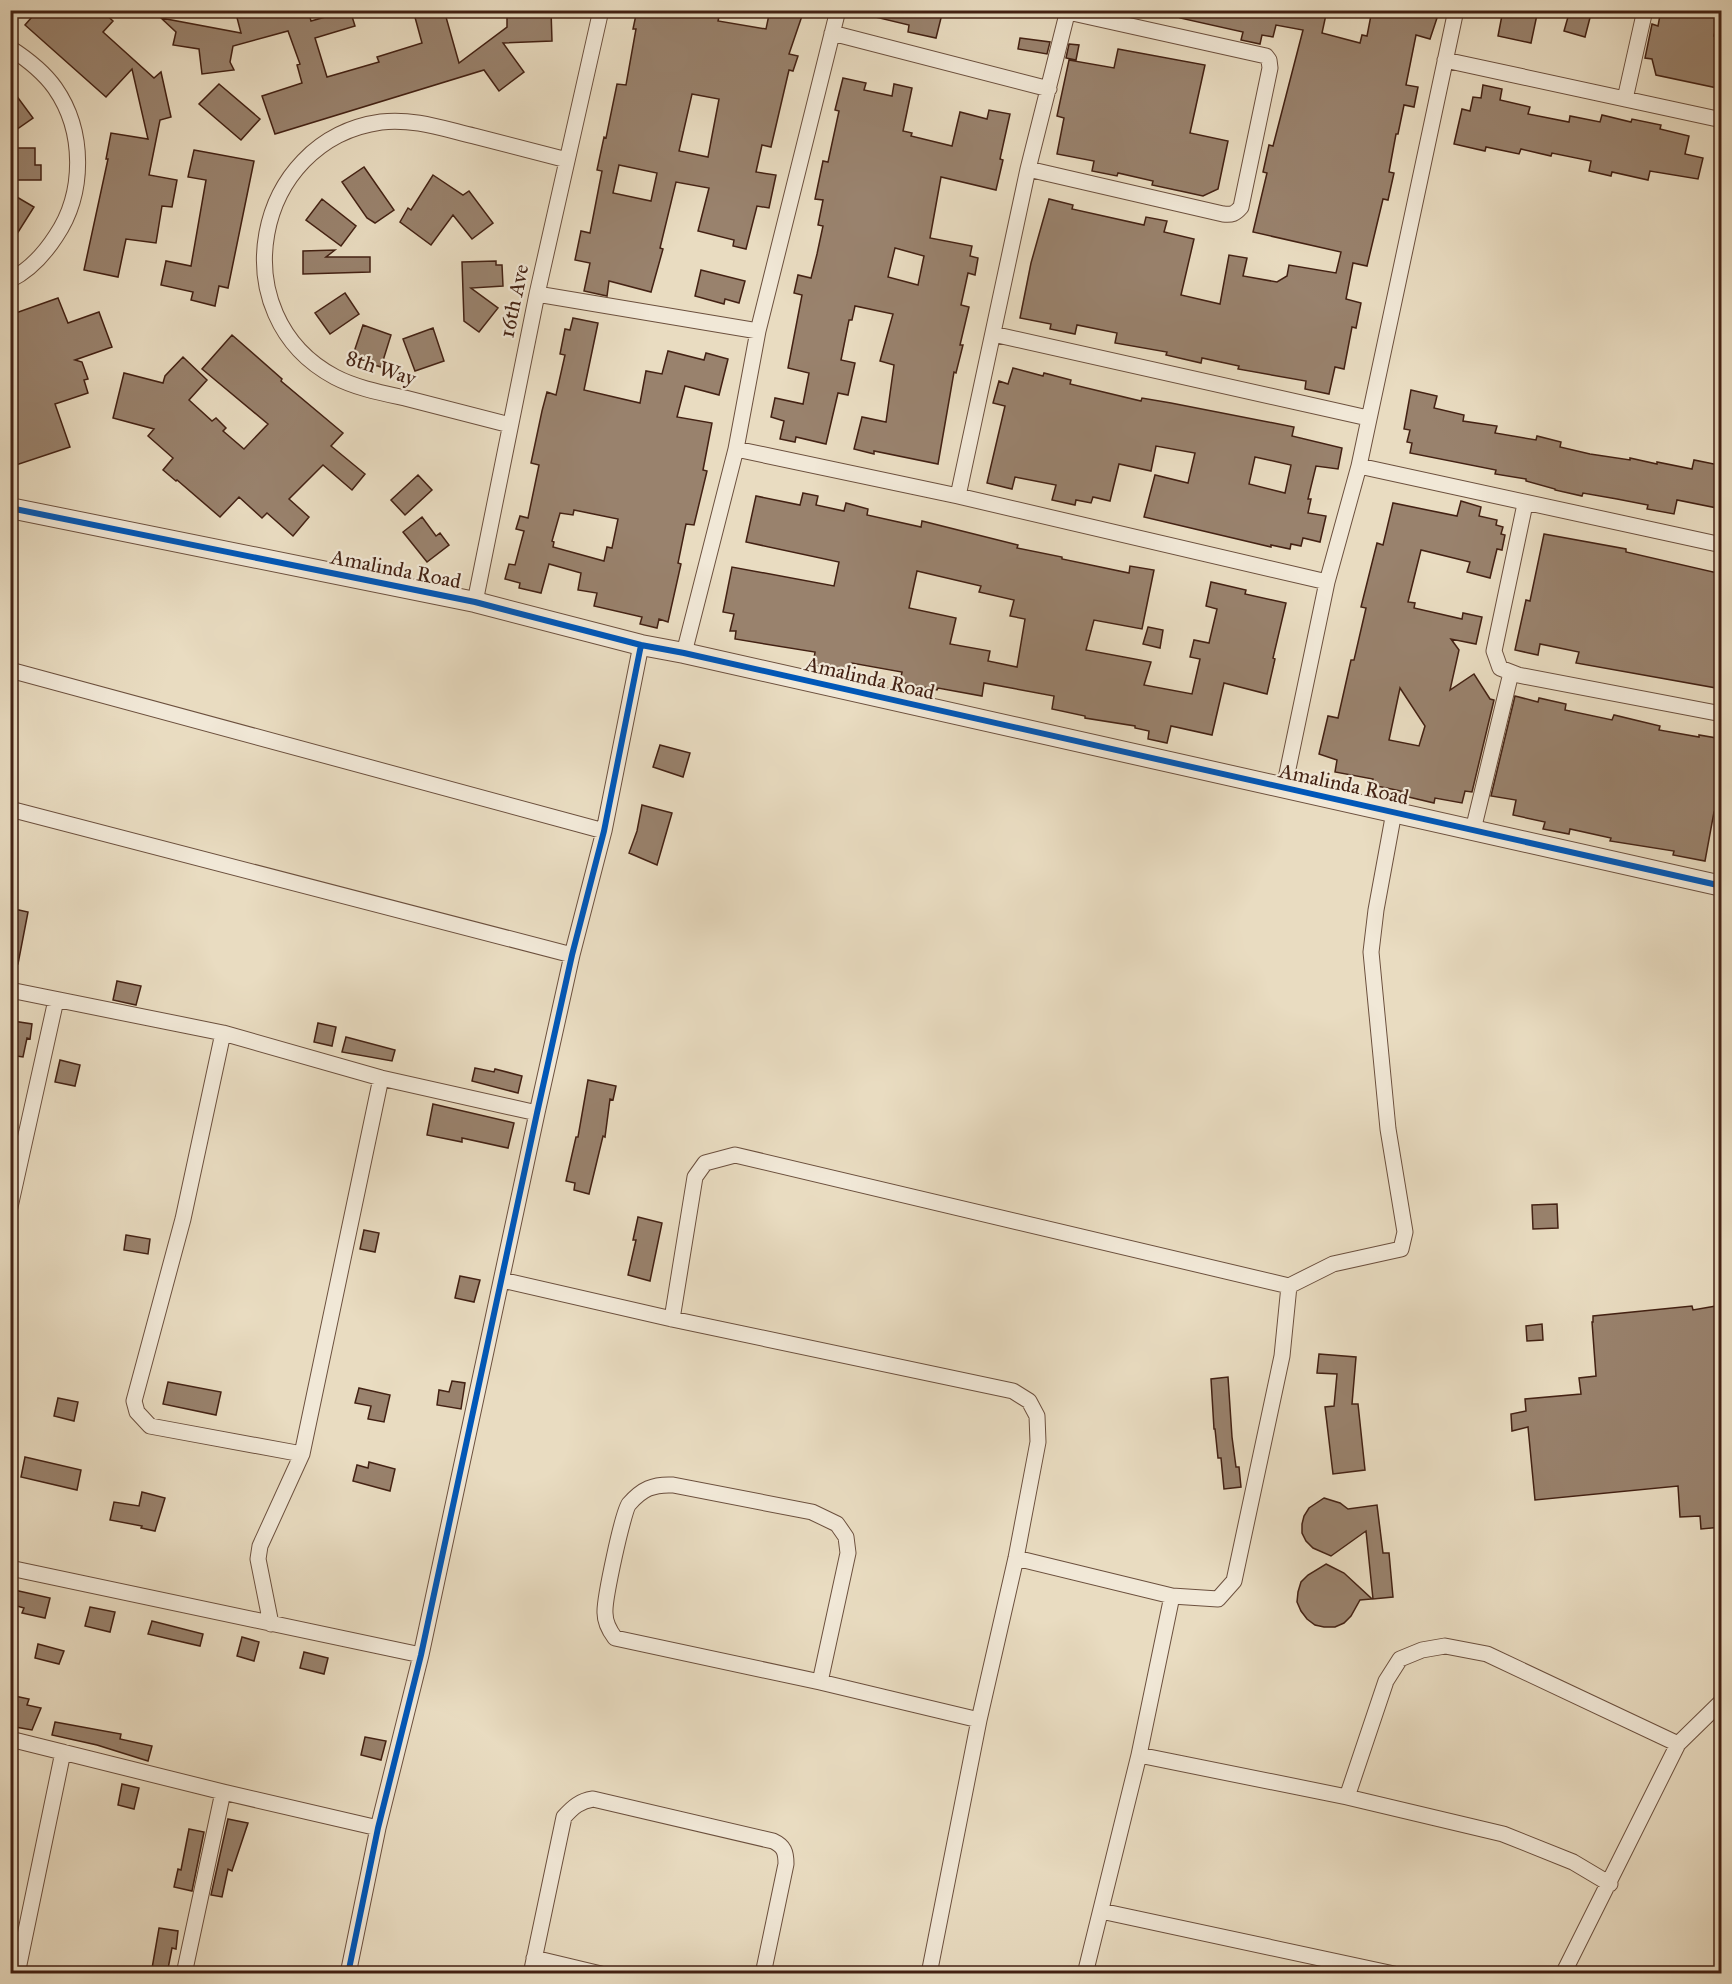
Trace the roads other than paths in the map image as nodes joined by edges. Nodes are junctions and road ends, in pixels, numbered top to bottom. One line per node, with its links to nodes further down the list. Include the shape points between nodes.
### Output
1 (601, 10): 12 (street, 16th Ave)
2 (837, 10): 6 (street)
3 (1456, 10): 8 (street)
4 (1645, 10): 10 (street)
5 (1068, 11): 9 (street); 13 (street, via 1266,56 1270,68 1241,207 1236,213 1223,214)
6 (832, 33): 9 (street); 16 (street)
7 (10, 48): 14 (street, via 32,62 55,88 71,120 78,154 76,190 64,223 45,253)
8 (1445, 60): 10 (street); 18 (street)
9 (1049, 89): 13 (street)
10 (1624, 99): 11 (street)
11 (1722, 120)
12 (567, 160): 15 (street, 16th Ave); 19 (street, 8th Way, via 419,122 381,123 344,133 312,153 287,181 270,215 263,252 267,290 281,325 305,355 335,377 371,390)
13 (1028, 169): 17 (street)
14 (10, 280)
15 (537, 294): 16 (street); 19 (street, 16th Ave)
16 (758, 332): 20 (street)
17 (993, 334): 18 (street); 22 (street)
18 (1368, 418): 21 (street)
19 (510, 425): 27 (street, 16th Ave)
20 (736, 449): 22 (street); 29 (street)
21 (1359, 466): 23 (street); 26 (street)
22 (958, 496): 26 (street)
23 (1525, 504): 25 (street); 31 (street, via 1494,651 1500,668)
24 (10, 508): 27 (street, Amalinda Road)
25 (1722, 545)
26 (1327, 582): 33 (street)
27 (475, 602): 28 (street, Amalinda Road)
28 (641, 645): 29 (street, Amalinda Road); 37 (street)
29 (684, 653): 33 (street, Amalinda Road)
30 (10, 670): 37 (street)
31 (1511, 673): 32 (street); 36 (street)
32 (1722, 714)
33 (1284, 788): 35 (street, Amalinda Road)
34 (10, 809): 39 (street)
35 (1394, 812): 36 (street, Amalinda Road); 47 (street, via 1371,952 1388,1129 1405,1232 1401,1249 1333,1264)
36 (1473, 830): 38 (street, Amalinda Road)
37 (604, 831): 39 (street)
38 (1722, 886)
39 (573, 955): 44 (street)
40 (10, 990): 41 (street)
41 (56, 1000): 42 (street); 45 (street)
42 (223, 1033): 43 (street); 49 (street, via 183,1219 134,1401 137,1412 150,1426)
43 (381, 1078): 44 (street); 49 (street)
44 (537, 1113): 46 (street)
45 (10, 1207)
46 (502, 1280): 48 (street); 54 (street)
47 (1289, 1286): 48 (street, via 735,1155 705,1163 695,1177); 52 (street, via 1282,1356 1234,1581 1218,1599)
48 (672, 1319): 50 (street, via 1013,1391 1029,1401 1037,1416 1038,1442)
49 (302, 1454): 53 (street, via 260,1546 258,1559)
50 (1016, 1558): 52 (street); 57 (street)
51 (10, 1569): 53 (street)
52 (1172, 1596): 61 (street)
53 (271, 1624): 54 (street)
54 (421, 1655): 64 (street)
55 (820, 1682): 55 (street, via 615,1638 604,1614 626,1506 644,1489 657,1484 673,1485 812,1512 837,1524 846,1537 848,1553); 57 (street)
56 (1722, 1701): 59 (street)
57 (979, 1720): 74 (street)
58 (10, 1739): 60 (street)
59 (1678, 1744): 63 (street, via 1487,1654 1445,1646 1400,1659 1386,1681); 65 (street)
60 (63, 1752): 62 (street); 68 (street)
61 (1139, 1755): 63 (street); 66 (street)
62 (223, 1792): 64 (street); 69 (street)
63 (1347, 1797): 65 (street, via 1503,1834 1573,1862)
64 (378, 1828): 70 (street)
65 (1610, 1884): 77 (street)
66 (1101, 1911): 75 (street); 76 (street)
67 (534, 1958): 71 (street); 72 (street); 73 (street, via 564,1817 575,1805 593,1799 781,1845 786,1864)
68 (17, 1974)
69 (184, 1974)
70 (348, 1974)
71 (531, 1974)
72 (602, 1974)
73 (763, 1974)
74 (929, 1974)
75 (1085, 1974)
76 (1394, 1974)
77 (1563, 1974)

